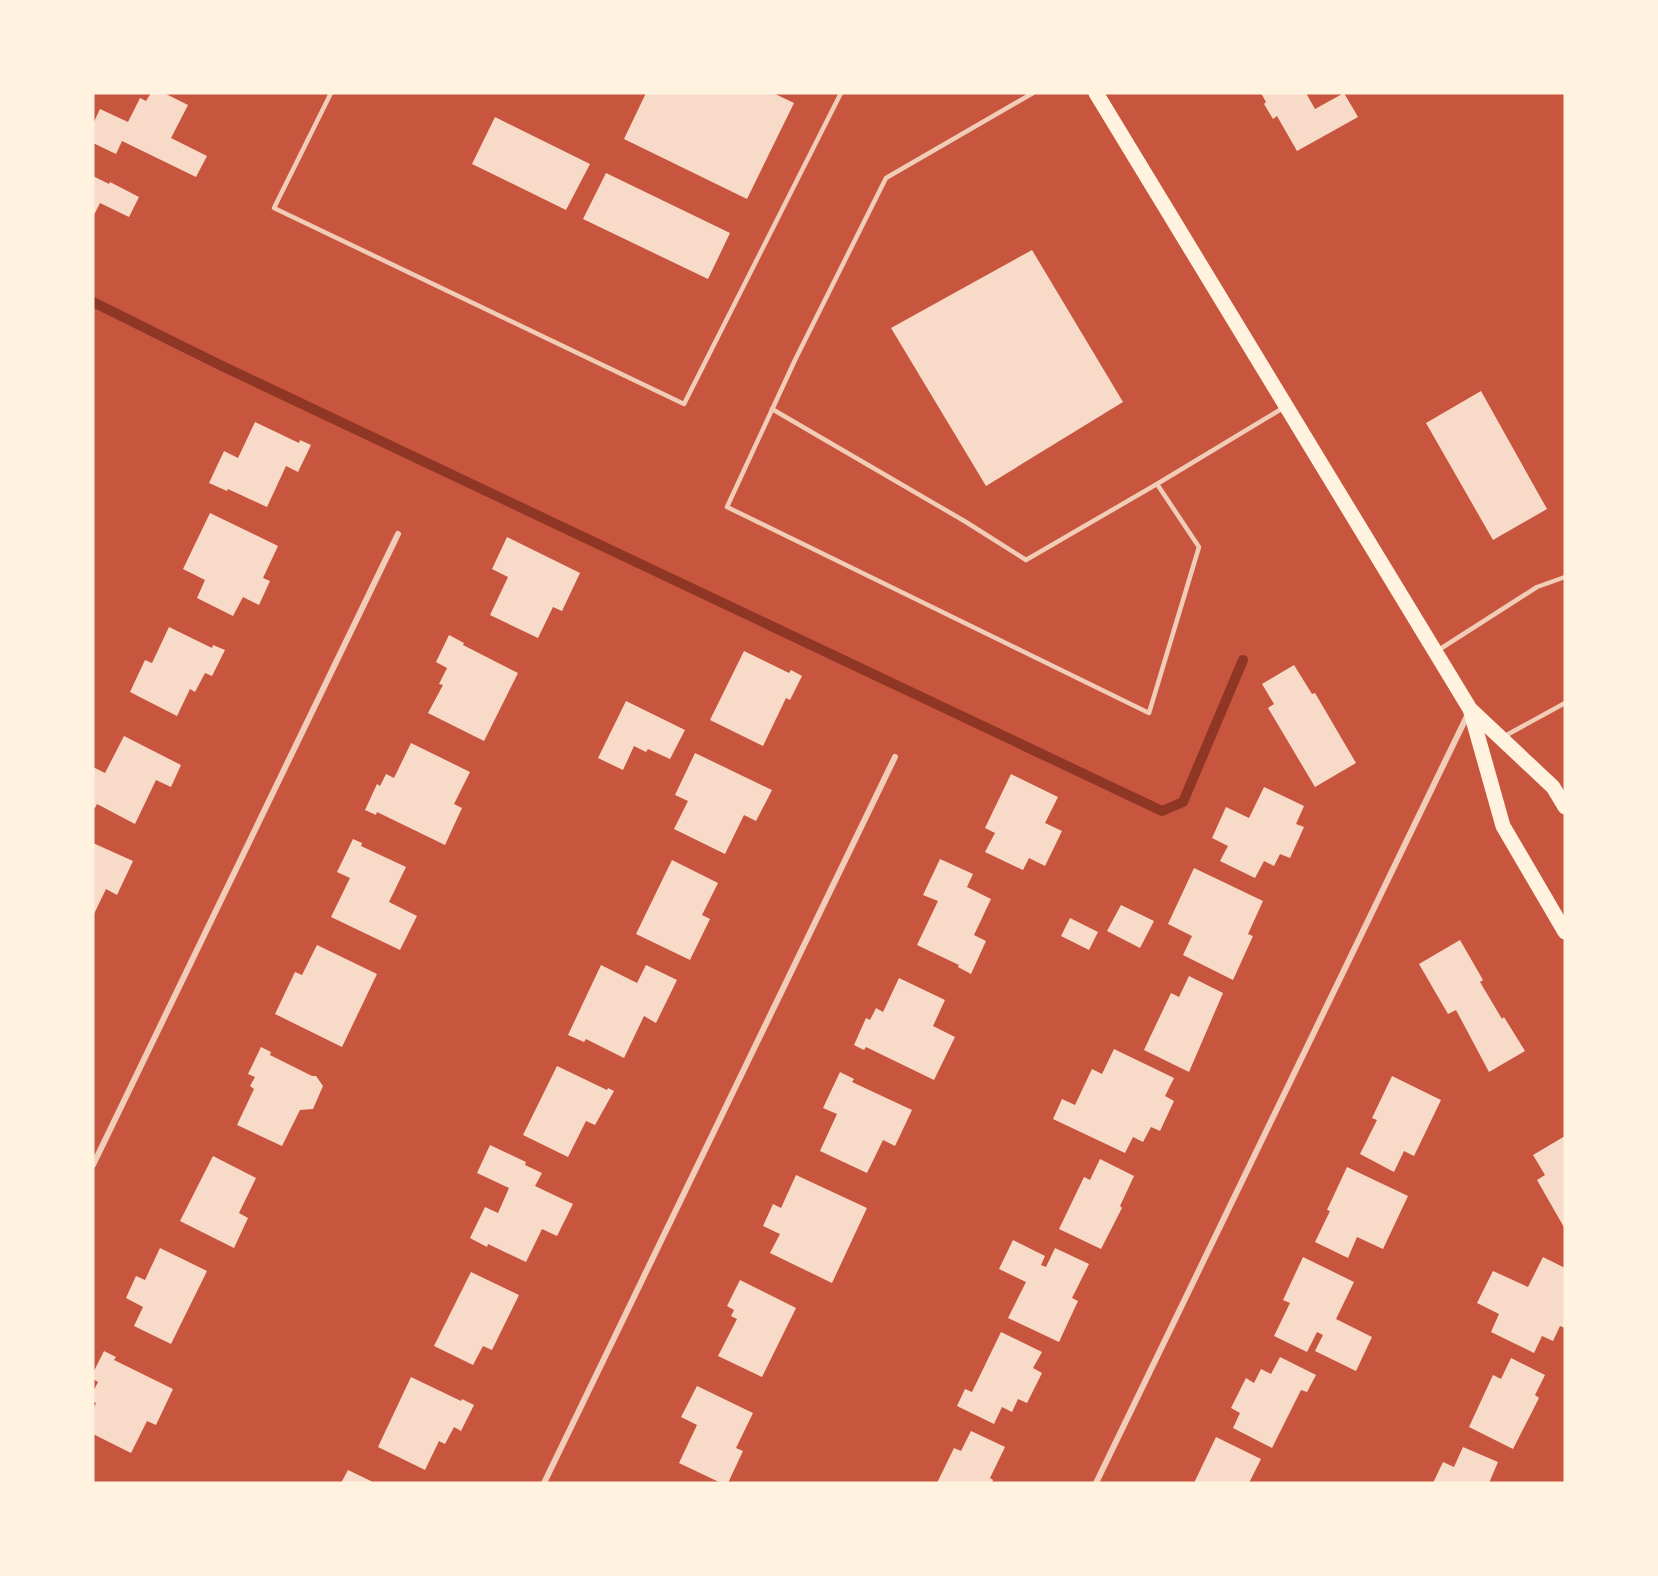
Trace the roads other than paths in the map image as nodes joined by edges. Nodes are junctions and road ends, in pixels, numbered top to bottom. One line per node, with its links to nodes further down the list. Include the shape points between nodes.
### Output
1 (331, 93): 2 (lane, via 273,208 684,404)
2 (841, 93)
3 (1033, 93): 6 (lane, via 886,178)
4 (1096, 93): 5 (main road)
5 (1286, 407): 7 (lane); 10 (main road)
6 (772, 409): 7 (lane, via 1026,560); 7 (lane, via 727,507 1149,713 1199,547)
7 (1157, 484)
8 (398, 534): 17 (street)
9 (1565, 578): 10 (lane, via 1537,587)
10 (1435, 652): 12 (main road)
11 (1565, 704): 13 (lane)
12 (1470, 709): 13 (main road); 16 (main road, via 1503,826); 19 (street)
13 (1501, 738): 15 (main road, via 1553,787)
14 (895, 757): 18 (street)
15 (1565, 807)
16 (1565, 932)
17 (93, 1165)
18 (544, 1483)
19 (1096, 1483)

